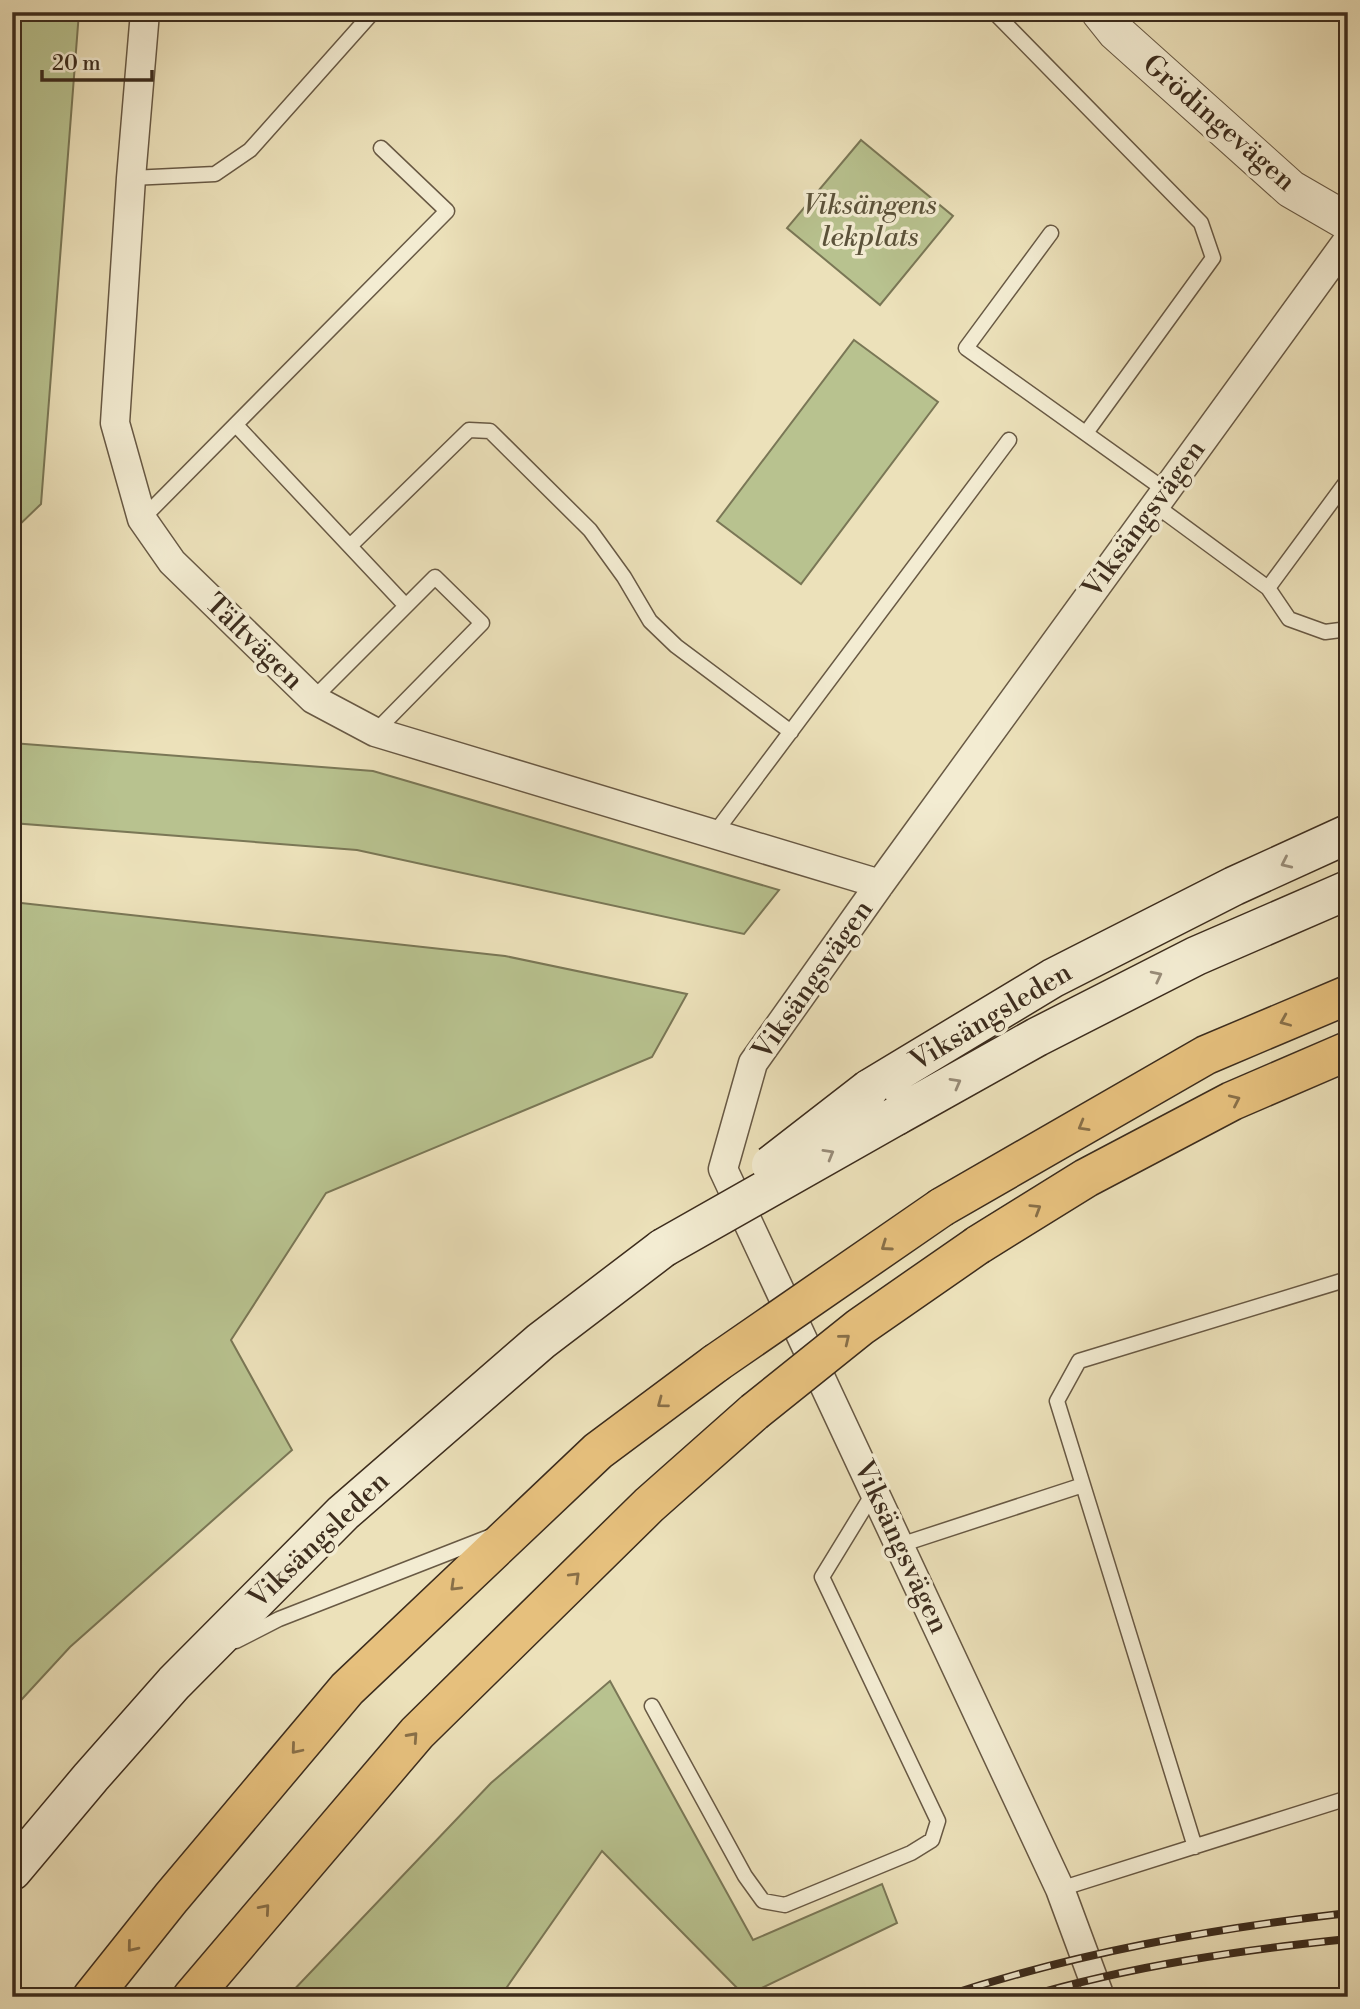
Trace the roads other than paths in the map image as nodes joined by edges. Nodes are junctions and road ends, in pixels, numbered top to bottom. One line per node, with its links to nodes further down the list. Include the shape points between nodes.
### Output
1 (145, 12): 6 (street, Tältvägen)
2 (373, 12): 6 (lane, via 250,150 215,174)
3 (994, 12): 11 (lane, via 1201,223 1213,258)
4 (1100, 12): 7 (street, Grödingevägen, via 1116,32 1291,189)
5 (381, 148): 10 (lane, via 447,211)
6 (131, 178): 15 (street, Tältvägen, via 115,424)
7 (1348, 222)
8 (1051, 233): 11 (lane, via 966,348)
9 (1348, 240): 14 (street, Viksängsvägen)
10 (236, 425): 15 (lane); 16 (lane)
11 (1086, 433): 14 (lane)
12 (1009, 440): 22 (lane)
13 (1348, 481): 17 (lane)
14 (1160, 497): 17 (lane); 25 (street, Viksängsvägen)
15 (142, 519): 20 (street, Tältvägen, via 172,562)
16 (350, 546): 18 (lane); 22 (lane, via 469,430 490,431 590,530 650,621 676,646)
17 (1268, 588): 19 (lane, via 1289,619 1325,632)
18 (406, 606): 20 (lane); 21 (lane, via 435,578 482,623)
19 (1348, 629)
20 (313, 699): 21 (street, Tältvägen)
21 (375, 732): 23 (street, Tältvägen)
22 (791, 732): 23 (lane)
23 (714, 834): 25 (street, Tältvägen)
24 (1348, 834): 29 (main road, Viksängsleden, one-way to 29, bridge, via 1053,978 869,1089)
25 (880, 884): 32 (street, Viksängsvägen, via 753,1063 723,1168)
26 (1348, 890): 29 (main road, Viksängsleden, one-way to 26, bridge, via 1037,1038 1196,956)
27 (1348, 995): 33 (highway, one-way to 33, bridge, via 1206,1055 942,1207 716,1363 598,1451)
28 (1348, 1051): 42 (highway, one-way to 28, bridge, via 417,1732 649,1505 754,1412 860,1327 978,1245 1086,1178 1232,1101)
29 (663, 1248): 35 (main road, Viksängsleden, via 541,1341 343,1513)
30 (1348, 1279): 31 (lane, via 1079,1361 1056,1401)
31 (1083, 1485): 34 (lane); 38 (lane)
32 (875, 1490): 34 (street, Viksängsvägen); 36 (lane, via 822,1577 939,1821 932,1840 785,1905 763,1901)
33 (516, 1527): 35 (lane, via 279,1619); 41 (highway, one-way to 41, via 347,1689)
34 (900, 1545): 40 (street, Viksängsvägen)
35 (197, 1660): 39 (main road, Viksängsleden)
36 (652, 1706)
37 (1348, 1798): 38 (lane)
38 (1195, 1846): 40 (lane)
39 (12, 1871)
40 (1060, 1889): 43 (street, Viksängsvägen)
41 (92, 1997)
42 (192, 1997)
43 (1100, 1997)

